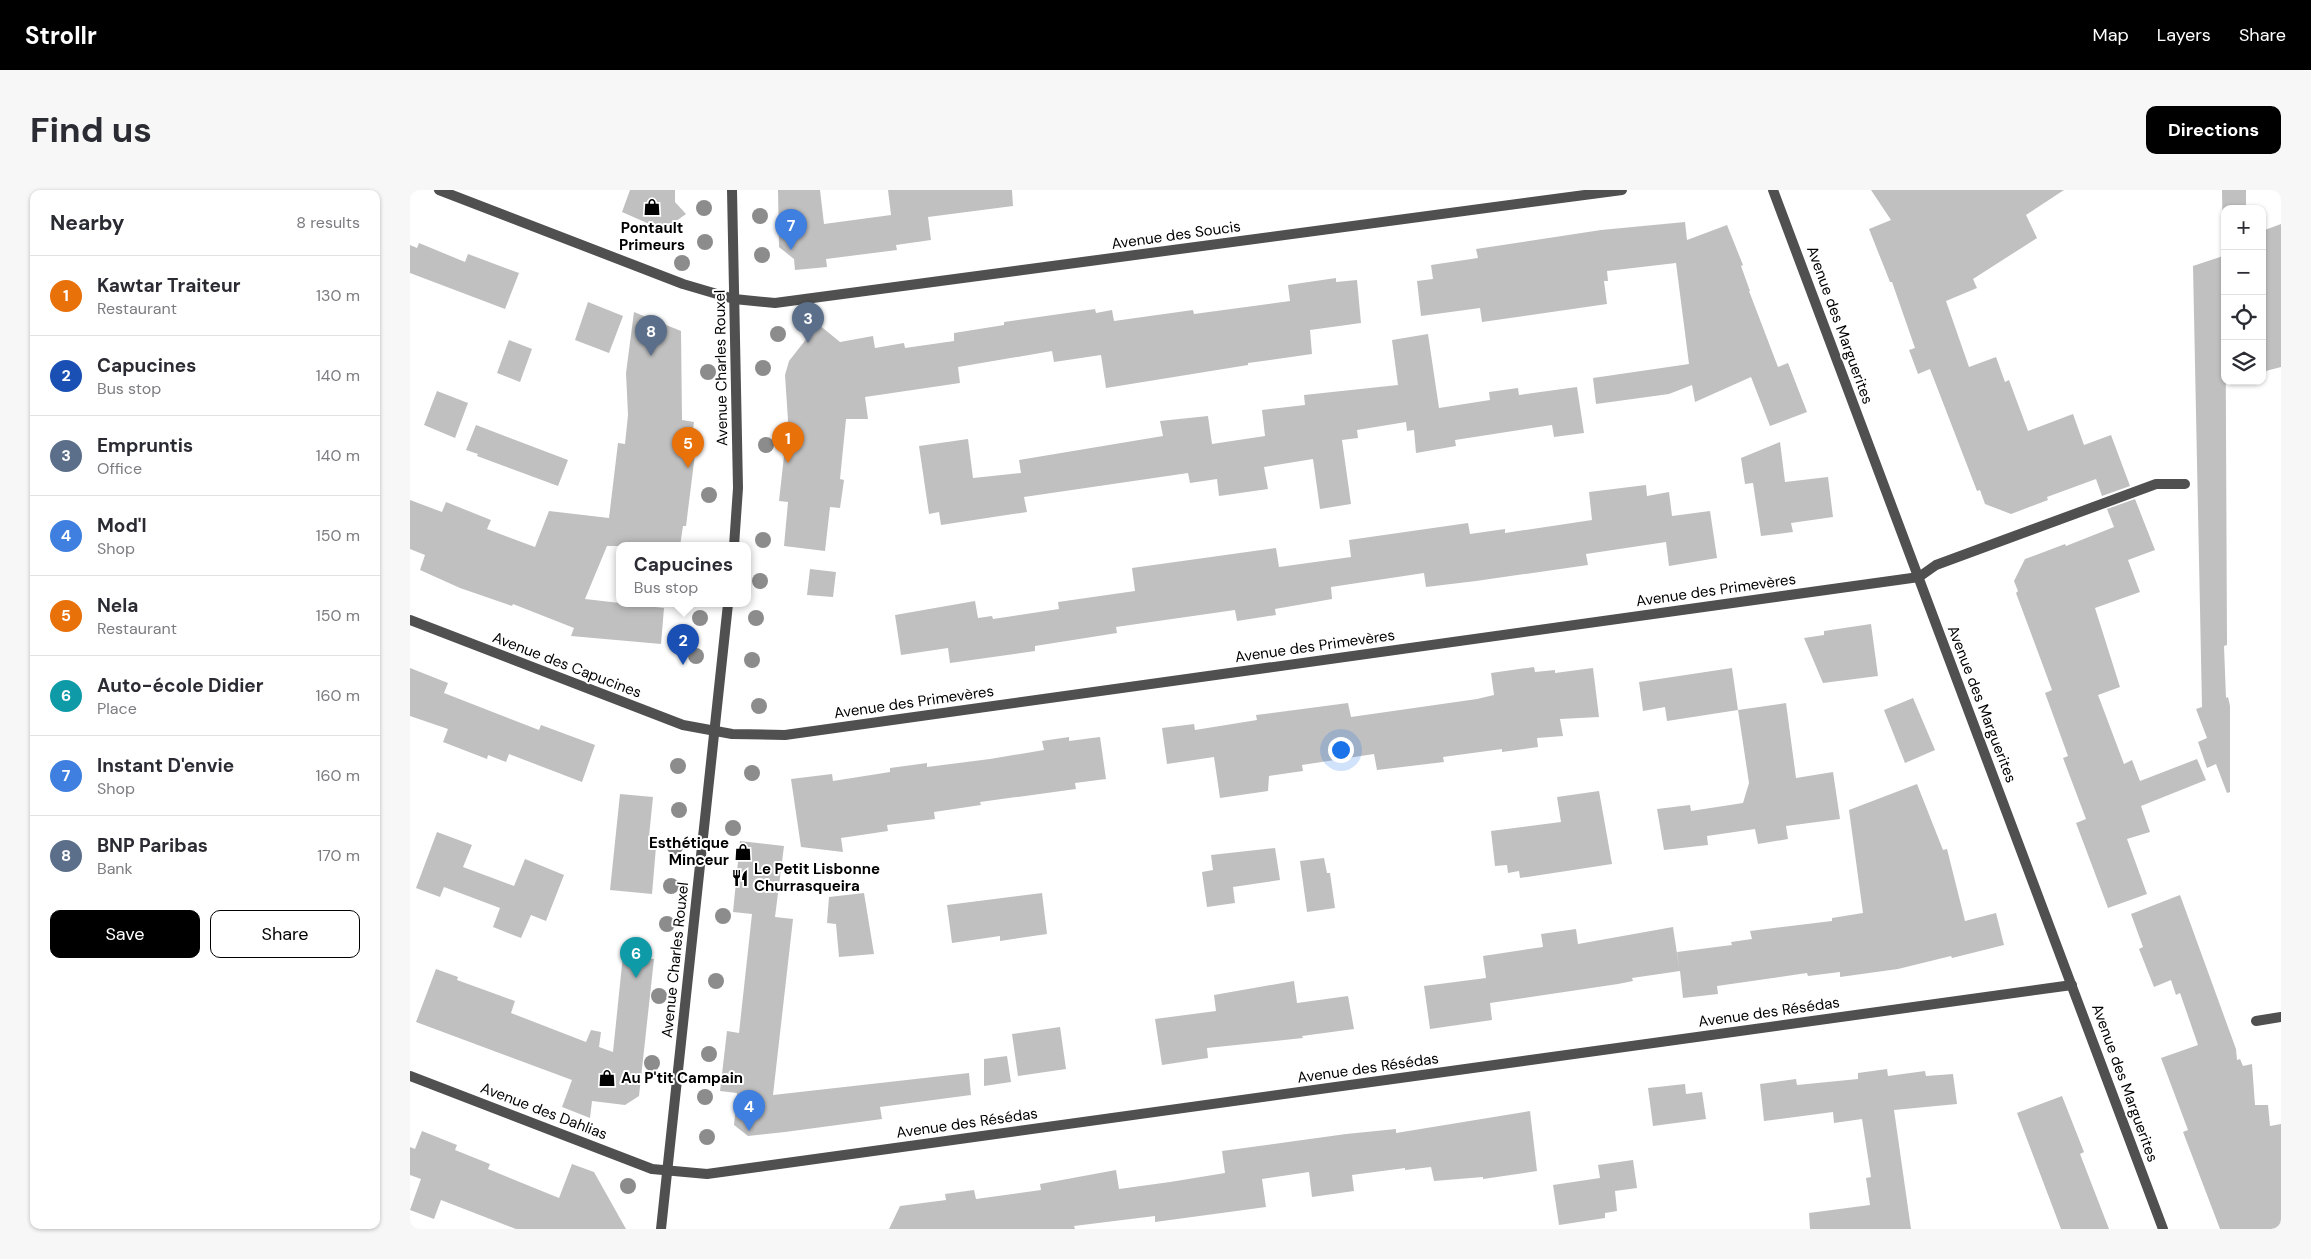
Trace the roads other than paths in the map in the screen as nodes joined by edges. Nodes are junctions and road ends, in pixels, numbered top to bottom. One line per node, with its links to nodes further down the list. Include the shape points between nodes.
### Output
1 (439, 190): 5 (street, Avenue des Soucis, via 683,284)
2 (732, 190): 5 (street, Avenue Charles Rouxel)
3 (1622, 190): 5 (street, Avenue des Soucis, via 775,303)
4 (1773, 190): 8 (street, Avenue des Marguerites)
5 (734, 299): 7 (street, Avenue Charles Rouxel, via 738,488)
6 (2186, 484): 8 (street, via 2156,484 1936,565)
7 (734, 542)
8 (1919, 577): 11 (street, Avenue des Primevères, via 785,735 732,734); 12 (street, Avenue des Marguerites)
9 (728, 607): 11 (street, Avenue Charles Rouxel)
10 (410, 620): 11 (street, Avenue des Capucines, via 683,725)
11 (715, 730): 16 (street, Avenue Charles Rouxel)
12 (2072, 985): 16 (street, Avenue des Résédas, via 707,1174); 18 (street, Avenue des Marguerites)
13 (2281, 1017): 14 (street)
14 (2256, 1021)
15 (410, 1076): 16 (street, Avenue des Dahlias, via 652,1169)
16 (668, 1170): 17 (street, Avenue Charles Rouxel)
17 (661, 1229)
18 (2163, 1229)

